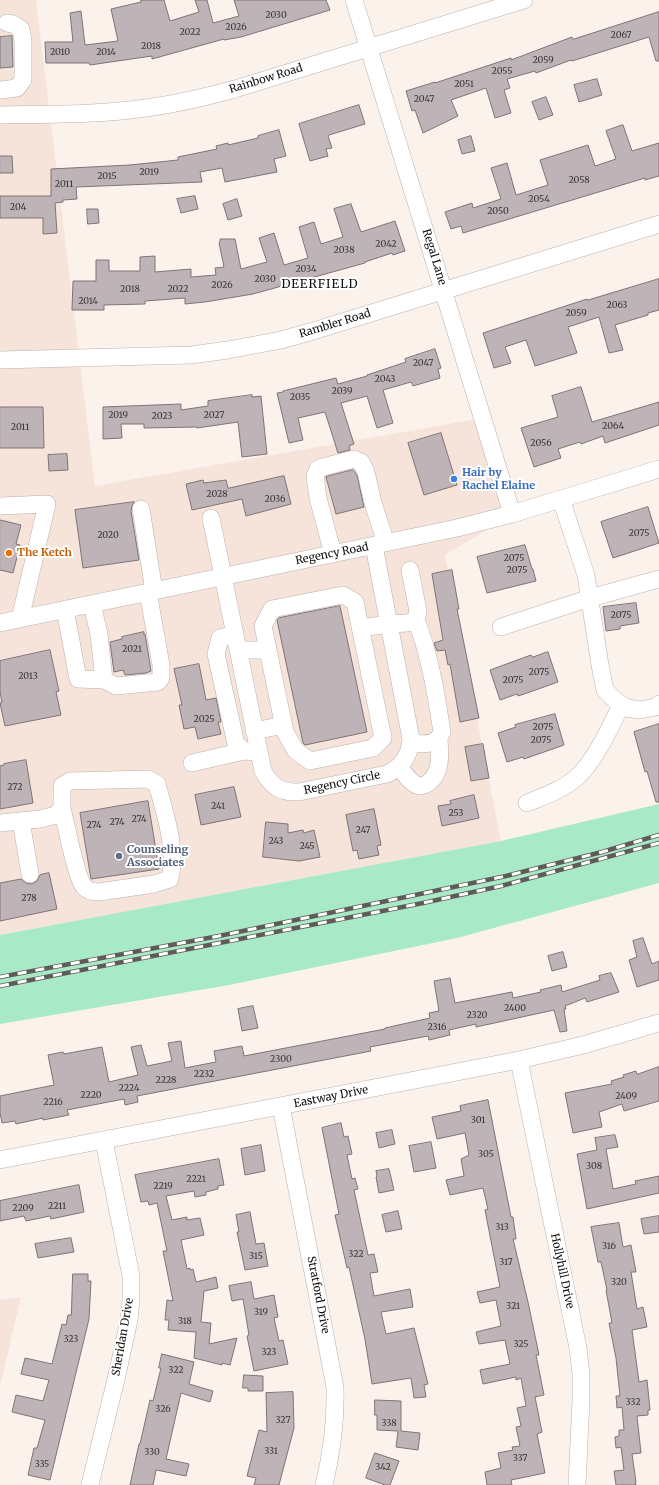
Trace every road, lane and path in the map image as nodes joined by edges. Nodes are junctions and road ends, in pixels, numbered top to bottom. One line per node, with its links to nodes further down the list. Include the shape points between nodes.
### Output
1 (354, 0): 4 (street, Regal Lane)
2 (524, 0): 4 (street, Rainbow Road)
3 (7, 22): 5 (street, via 21,29 22,80 17,88)
4 (369, 48): 6 (street, Rainbow Road, via 195,100 99,112); 8 (street, Regal Lane)
5 (0, 90)
6 (0, 115)
7 (659, 224): 8 (street, Rambler Road)
8 (444, 291): 9 (street, Rambler Road, via 281,340 228,350 192,354); 14 (street, Regal Lane)
9 (0, 360)
10 (659, 469): 11 (street, Regency Road)
11 (561, 499): 14 (street, Regency Road); 22 (street, via 586,575)
12 (0, 506): 25 (street, via 47,504)
13 (141, 509): 21 (street)
14 (512, 514): 16 (street, Regency Road)
15 (211, 518): 19 (street, Regency Circle)
16 (380, 544): 17 (street, Regency Road); 17 (street, via 366,472 360,462 354,459 318,469 315,476 318,498); 28 (street)
17 (333, 554): 19 (street, Regency Road)
18 (410, 570): 26 (street, via 418,611)
19 (223, 576): 21 (street, Regency Road); 31 (street, Regency Circle)
20 (659, 580): 22 (street)
21 (151, 591): 23 (street, Regency Road); 33 (street, via 161,678 158,682 130,686 116,686)
22 (590, 598): 29 (street); 37 (street, via 605,690)
23 (92, 604): 24 (street, Regency Road); 33 (street)
24 (65, 609): 25 (street, Regency Road); 33 (street, via 78,679)
25 (20, 619): 27 (street, Regency Road)
26 (416, 620): 28 (street, via 408,624); 40 (street, via 433,680 442,732)
27 (0, 623)
28 (389, 624): 30 (street); 34 (street)
29 (501, 627)
30 (360, 628): 32 (street, via 355,602 343,595 272,609 263,626); 35 (street)
31 (236, 642): 32 (street); 39 (street, Regency Circle); 42 (street, via 220,638 216,654 236,744)
32 (268, 650): 38 (street)
33 (104, 680)
34 (403, 700): 35 (street); 41 (street)
35 (376, 704): 38 (street, via 383,738 373,748 310,761 296,751 285,732)
36 (659, 704): 37 (street, via 656,707 639,710)
37 (622, 705): 45 (street, via 584,771 565,786)
38 (284, 725): 39 (street)
39 (254, 731): 42 (street, Regency Circle)
40 (439, 740): 41 (street, via 434,743); 44 (street, via 439,766 432,780 424,786 418,786)
41 (411, 744): 44 (street, via 405,761)
42 (251, 752): 43 (street); 44 (street, Regency Circle, via 274,786 292,793 387,774)
43 (192, 764)
44 (398, 767)
45 (527, 803)
46 (62, 808): 46 (street, via 62,786 70,782 148,779 157,784 168,825 172,857 170,879 154,884 99,892 92,892 84,887 77,872); 47 (street, via 56,815)
47 (20, 820): 48 (street); 49 (street)
48 (0, 823)
49 (30, 874)
50 (659, 1022): 51 (street, Eastway Drive, via 583,1045)
51 (519, 1060): 52 (street, Eastway Drive); 57 (street, Hollyhill Drive, via 579,1355 582,1400)
52 (281, 1106): 53 (street, Eastway Drive); 56 (street, Stratford Drive, via 335,1387 334,1437)
53 (104, 1141): 54 (street, Eastway Drive); 55 (street, Sheridan Drive, via 131,1276 131,1300 117,1375)
54 (0, 1160)
55 (90, 1485)
56 (324, 1485)
57 (577, 1485)

